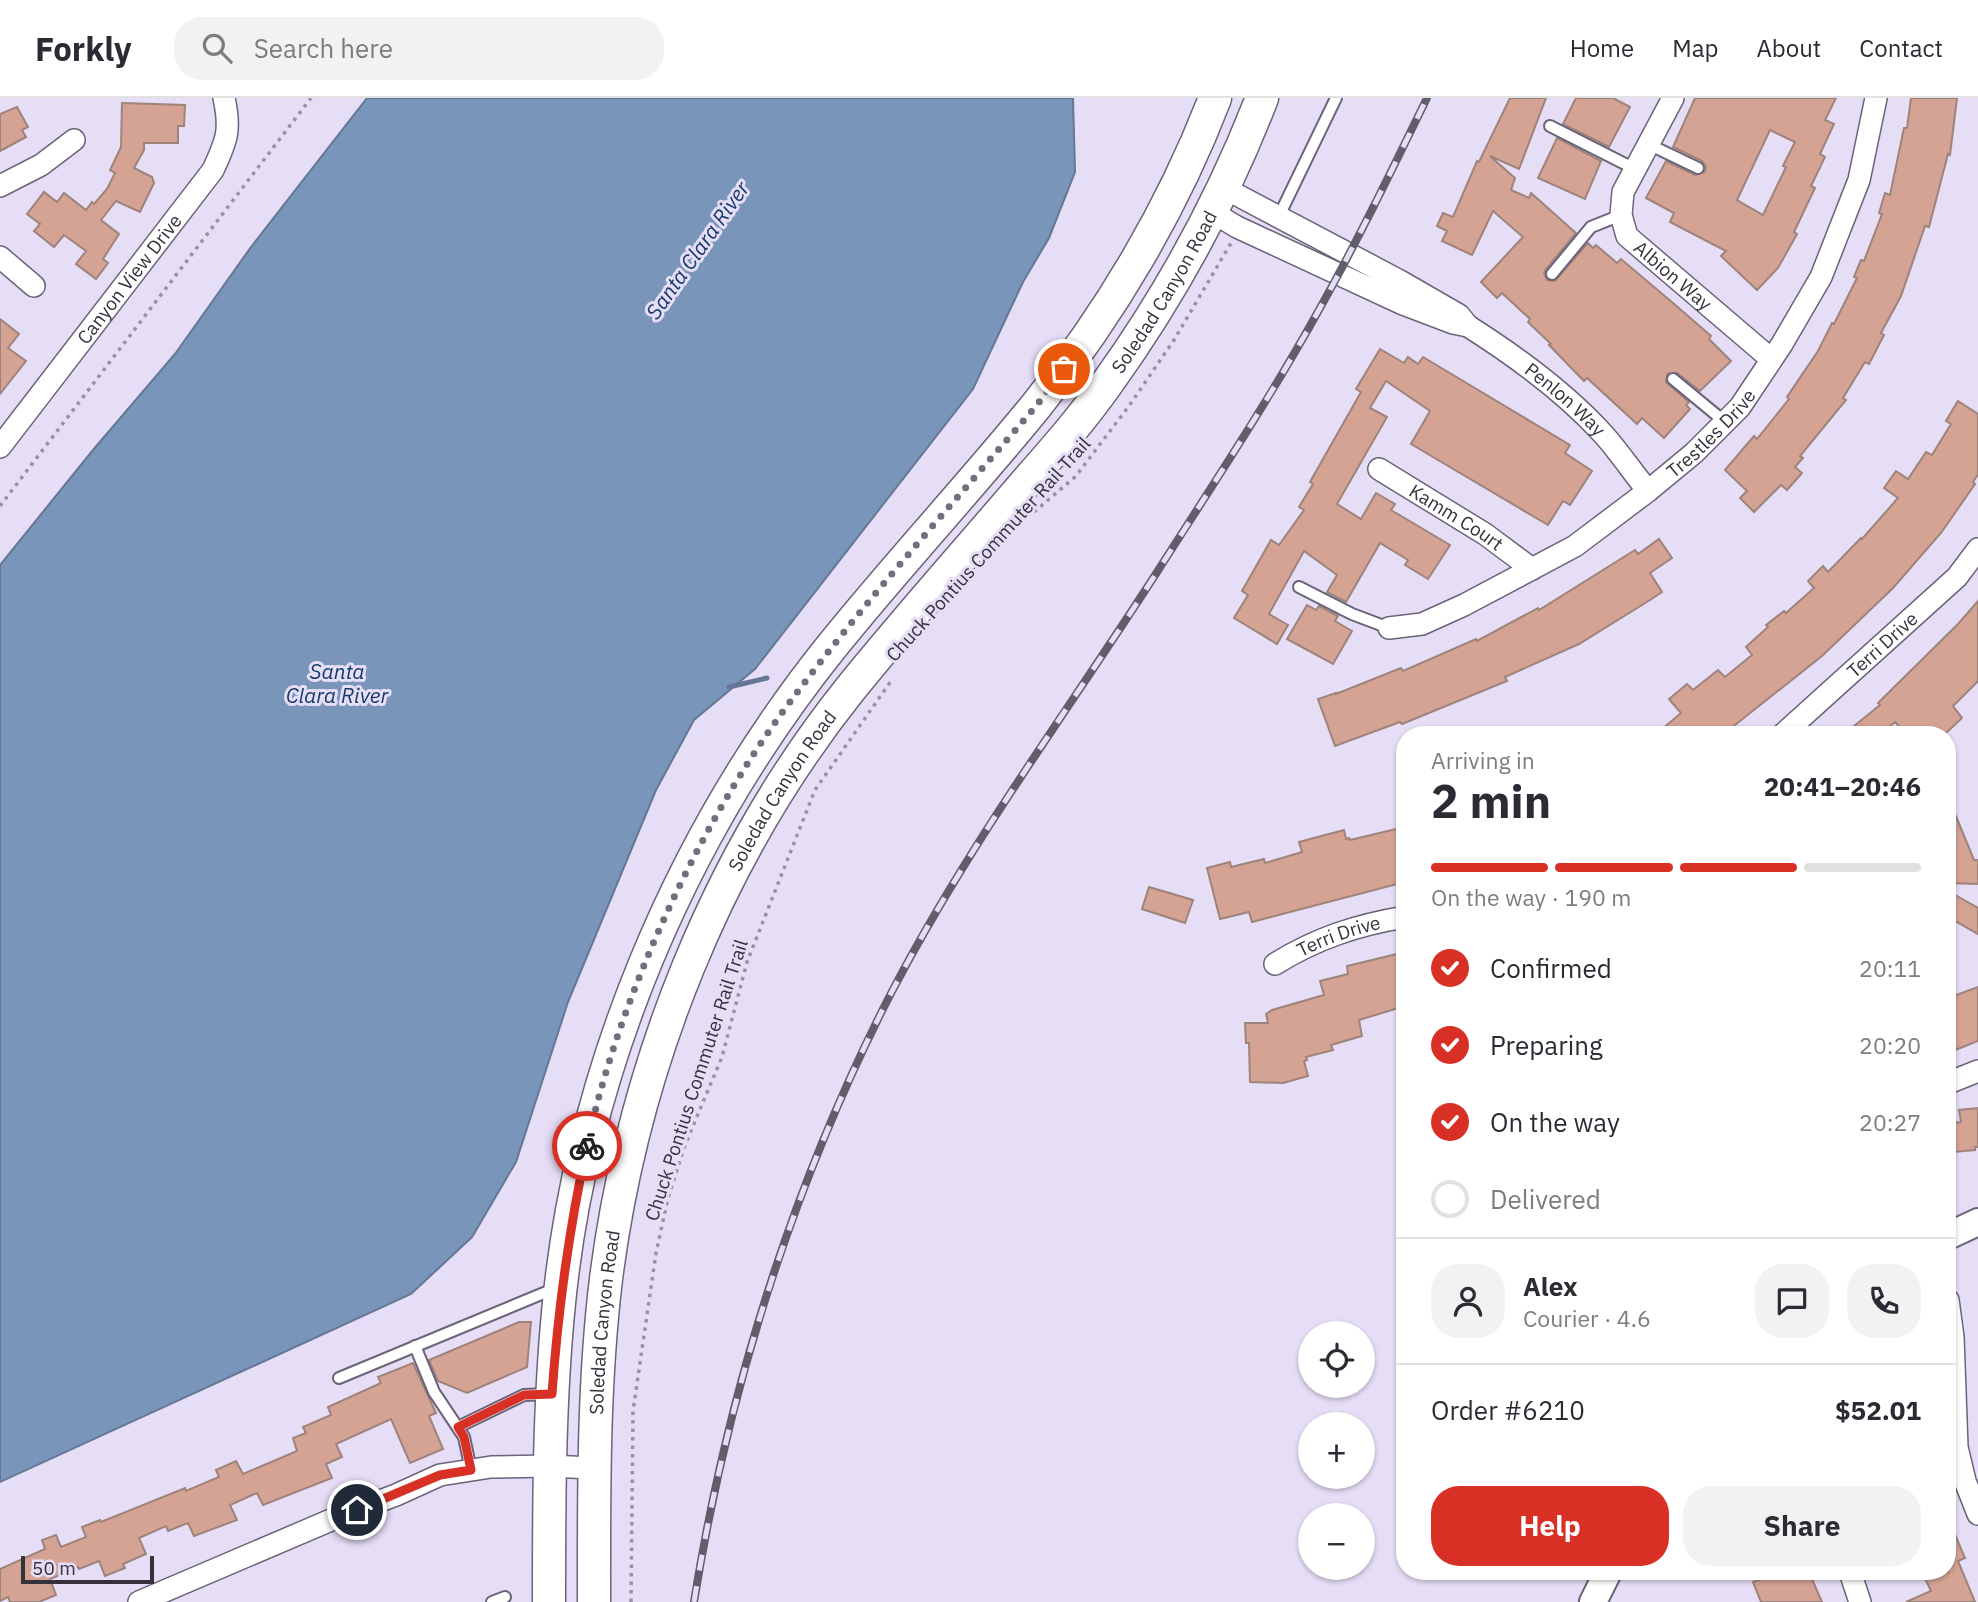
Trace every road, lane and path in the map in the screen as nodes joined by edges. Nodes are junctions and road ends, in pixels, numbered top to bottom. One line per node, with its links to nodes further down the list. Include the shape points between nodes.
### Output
1 (224, 98): 25 (street, Canyon View Drive, via 229,122 213,170)
2 (311, 98): 28 (path)
3 (1215, 98): 42 (main road, Soledad Canyon Road, via 1153,231 1079,350 832,646 777,719 728,796 658,935 615,1044 590,1131)
4 (1235, 98): 15 (main road, via 1202,184 1202,194)
5 (1262, 98): 15 (main road, Soledad Canyon Road)
6 (1336, 98): 17 (lane)
7 (1673, 98): 11 (street)
8 (1876, 98): 22 (street, Trestles Drive, via 1859,180 1821,277)
9 (1550, 126): 13 (lane)
10 (74, 139): 14 (street)
11 (1648, 144): 12 (lane); 13 (street)
12 (1698, 168)
13 (1634, 169): 16 (street, via 1623,192)
14 (0, 186)
15 (1224, 209): 17 (street); 21 (street, via 1403,304); 29 (path, Chuck Pontius Commuter Rail Trail, via 1229,249 1174,340 1076,476); 49 (main road, Soledad Canyon Road, via 1107,384 815,737 725,888 677,995 626,1164 606,1280)
16 (1621, 215): 19 (lane, via 1591,227); 22 (street, Albion Way, via 1627,236)
17 (1278, 218): 21 (street, via 1459,315)
18 (0, 257): 20 (street)
19 (1552, 274)
20 (34, 286)
21 (1468, 326): 27 (street, Penlon Way, via 1514,355 1567,400 1604,435)
22 (1771, 359): 24 (street, Trestles Drive, via 1740,407)
23 (1673, 379): 24 (lane)
24 (1724, 422): 27 (street, Trestles Drive)
25 (0, 447)
26 (1379, 468): 31 (street, Kamm Court)
27 (1648, 491): 31 (street, Trestles Drive, via 1575,545)
28 (0, 506)
29 (1035, 512)
30 (1978, 549): 35 (street, Terri Drive, via 1957,577)
31 (1532, 569): 33 (street, Trestles Drive, via 1422,624)
32 (1299, 587): 33 (lane)
33 (1389, 628)
34 (892, 679): 59 (path, Chuck Pontius Commuter Rail Trail, via 815,790 747,962 722,1057 668,1198 633,1411)
35 (1793, 726)
36 (1396, 918): 37 (street, Terri Drive, via 1368,923 1306,945)
37 (1275, 964)
38 (1978, 1071): 39 (street)
39 (1956, 1080)
40 (1978, 1222): 41 (street)
41 (1956, 1233)
42 (562, 1285): 43 (lane); 45 (main road, Soledad Canyon Road)
43 (415, 1346): 44 (lane); 47 (lane, via 434,1392)
44 (339, 1378)
45 (552, 1394): 47 (lane, via 524,1395); 48 (main road, Soledad Canyon Road)
46 (1956, 1420): 51 (street, via 1957,1447)
47 (458, 1427): 50 (lane)
48 (548, 1465): 49 (street); 50 (street); 57 (main road, Soledad Canyon Road)
49 (594, 1468): 58 (main road, Soledad Canyon Road)
50 (471, 1470): 55 (street, via 440,1475)
51 (1978, 1514)
52 (1604, 1580): 60 (street)
53 (1853, 1580): 61 (street)
54 (505, 1597): 56 (lane)
55 (139, 1602)
56 (492, 1602)
57 (549, 1602)
58 (594, 1602)
59 (631, 1602)
60 (1593, 1602)
61 (1860, 1602)

